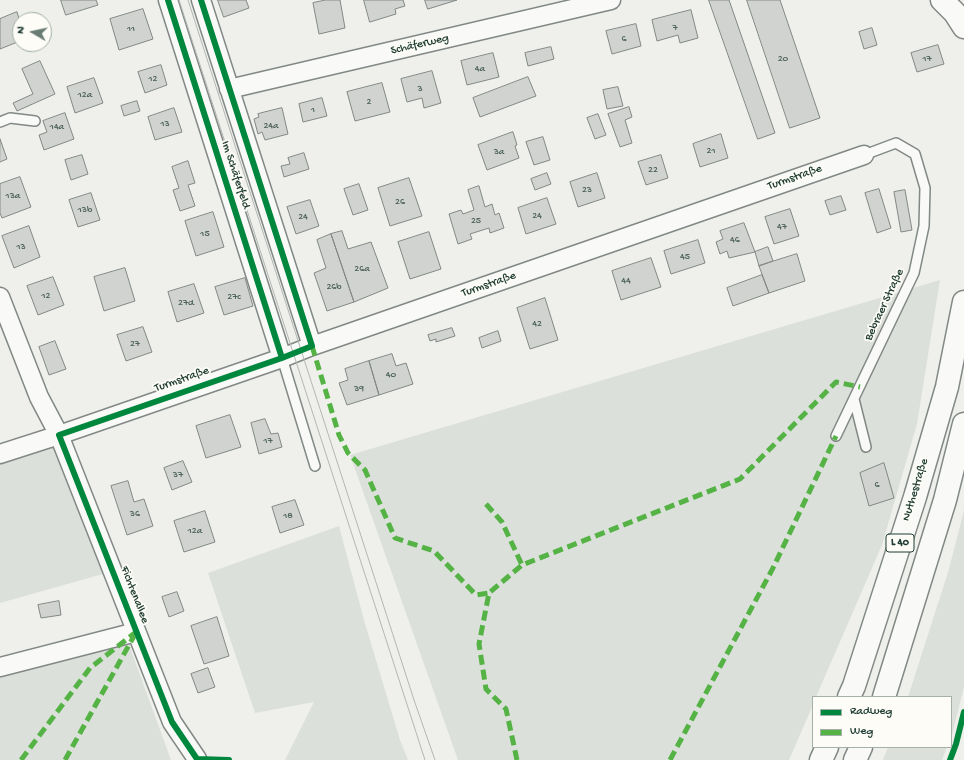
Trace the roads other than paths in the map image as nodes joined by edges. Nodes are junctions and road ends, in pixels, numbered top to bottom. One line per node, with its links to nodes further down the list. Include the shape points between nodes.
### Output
1 (168, 0): 13 (street, Im Schäferfeld)
2 (201, 0): 6 (street, Im Schäferfeld)
3 (611, 0): 6 (street, Schäferweg)
4 (942, 0): 5 (highway)
5 (964, 27)
6 (229, 89): 12 (street, Im Schäferfeld)
7 (35, 121): 8 (lane, via 10,118)
8 (0, 122)
9 (864, 154): 12 (street, Turmstraße); 14 (lane, Bebraer Straße, via 896,143 915,154 925,188 924,226 914,273)
10 (0, 297): 16 (street, Fichtenallee, via 39,397)
11 (964, 302): 23 (highway, Nuthestraße / L 40, via 947,388)
12 (312, 346): 13 (street, Turmstraße)
13 (282, 358): 16 (street, Turmstraße); 20 (lane, Im Schäferfeld)
14 (854, 399): 17 (lane, Bebraer Straße); 18 (lane)
15 (964, 424): 24 (highway, L 40, via 945,500)
16 (59, 435): 19 (street, Turmstraße); 21 (street, Fichtenallee)
17 (836, 436)
18 (866, 447)
19 (0, 454)
20 (315, 466)
21 (136, 632): 22 (street); 27 (street, Fichtenallee, via 172,722)
22 (0, 667)
23 (849, 696)
24 (884, 696)
25 (827, 748): 28 (highway)
26 (861, 748): 29 (highway)
27 (197, 759)
28 (821, 760)
29 (855, 760)

